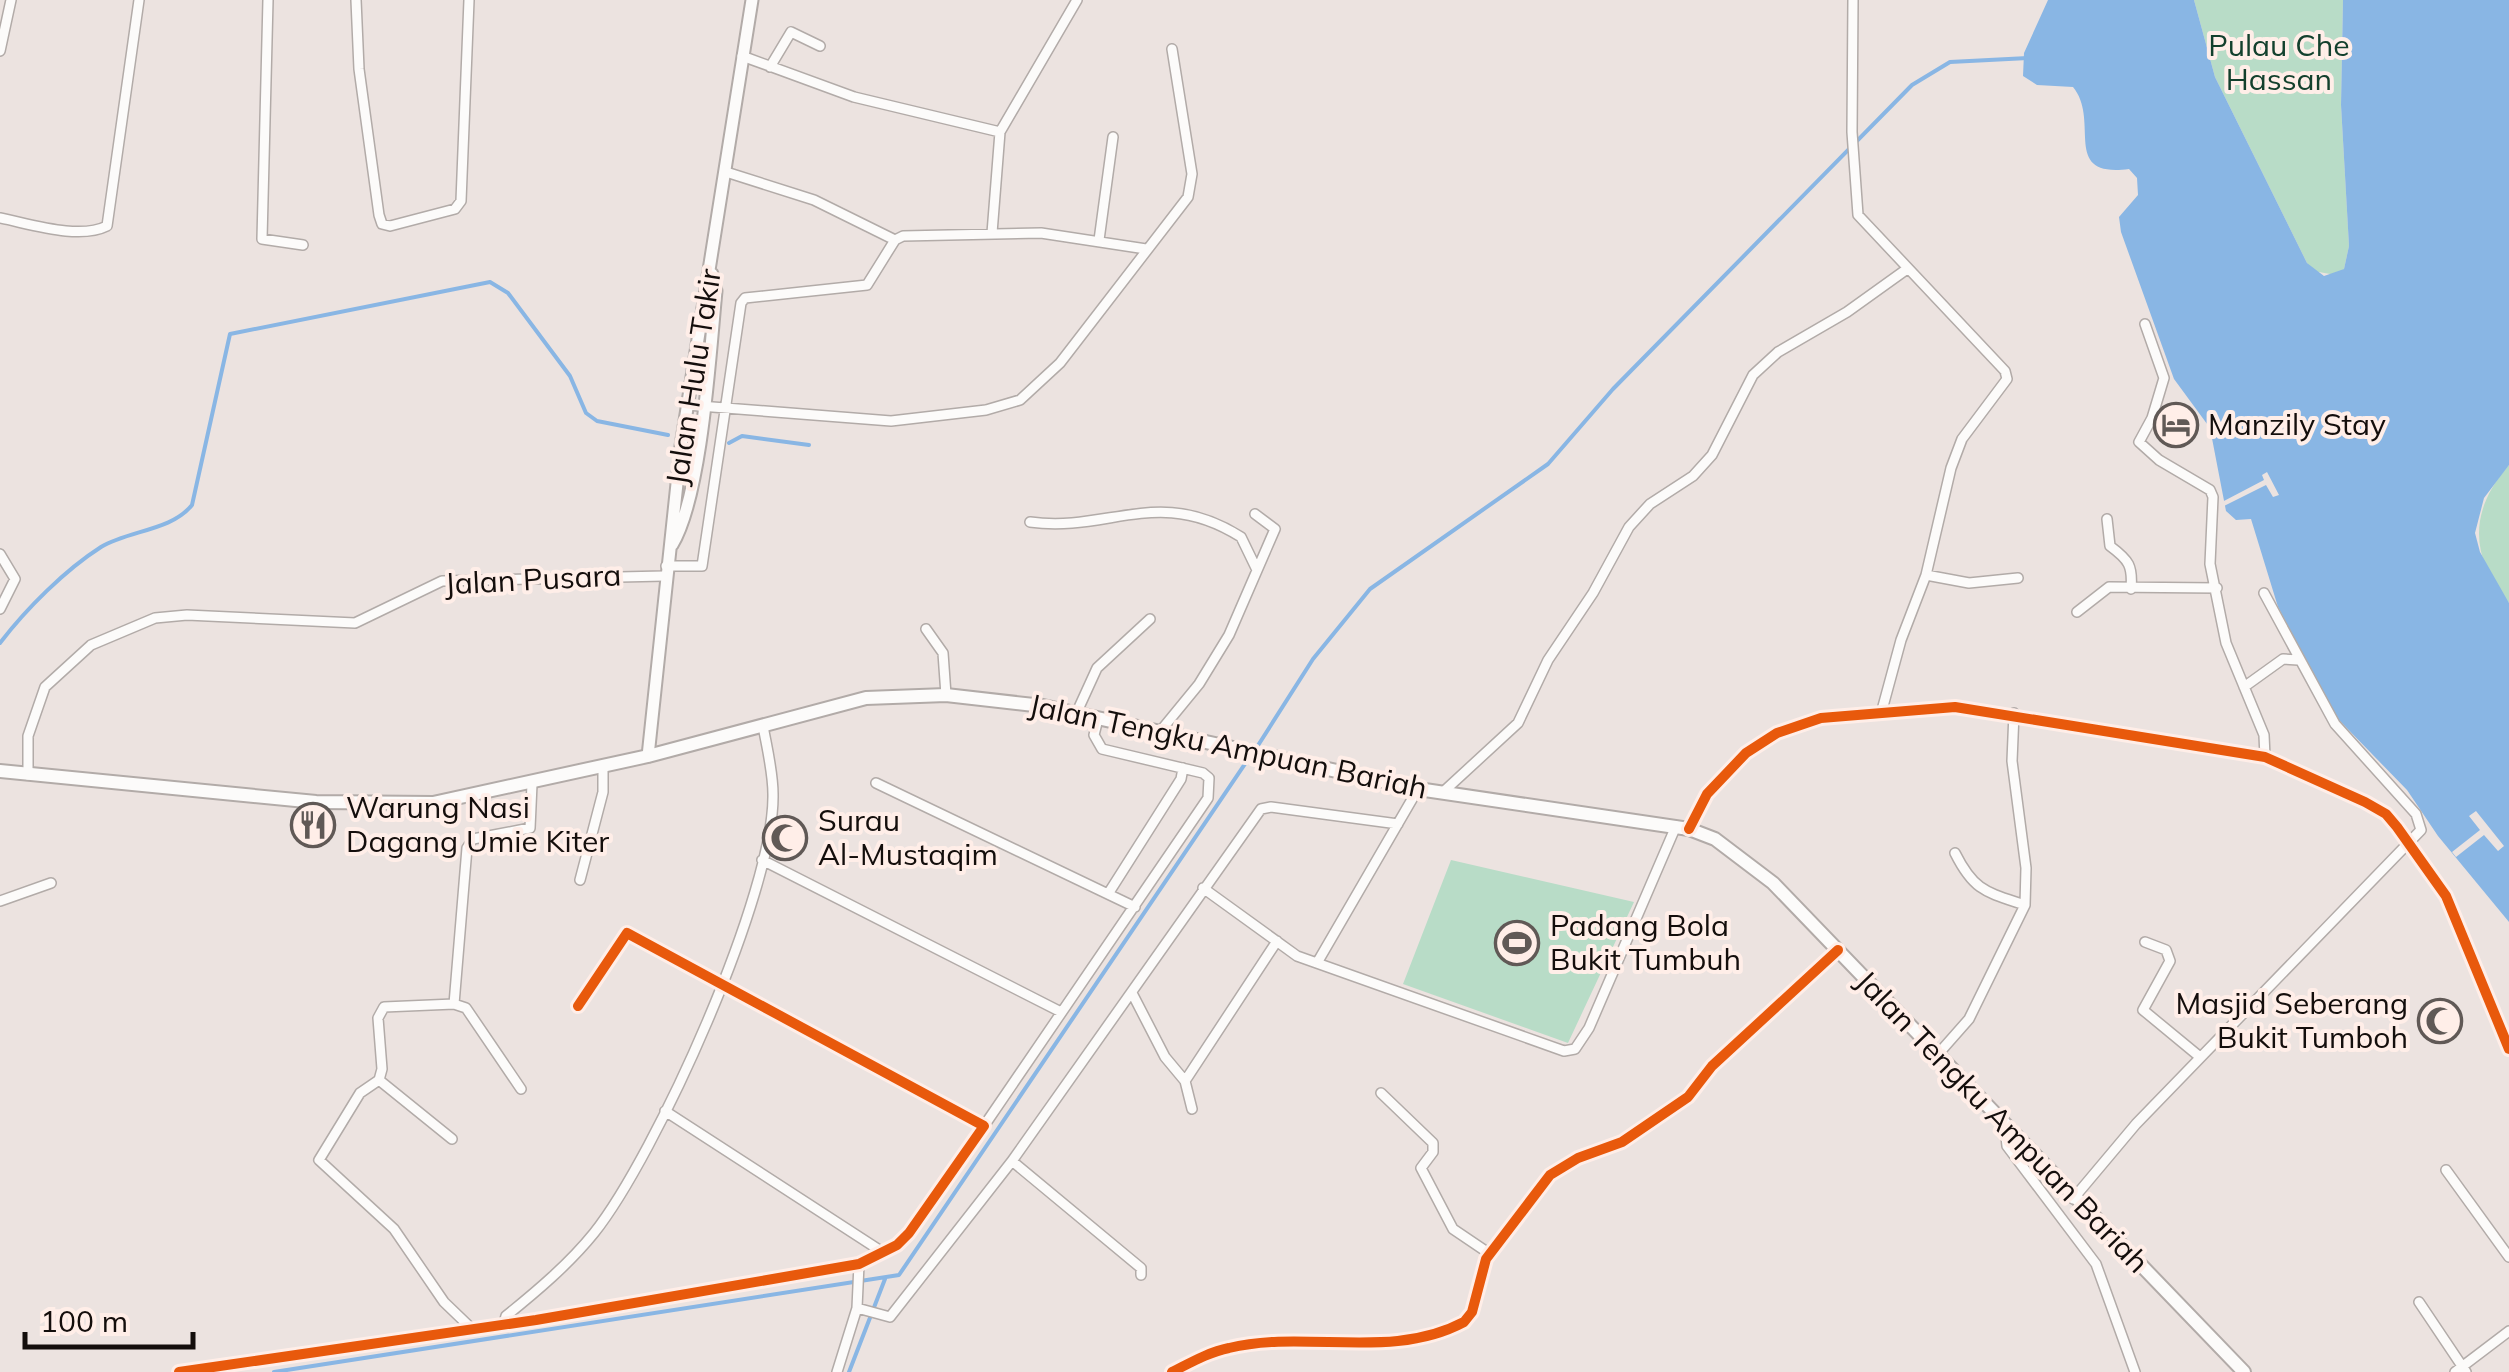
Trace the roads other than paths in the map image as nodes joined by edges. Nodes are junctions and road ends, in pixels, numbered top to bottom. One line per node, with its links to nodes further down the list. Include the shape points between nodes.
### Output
1 (10, 0): 11 (street)
2 (139, 0): 17 (street, via 108,226 96,231)
3 (268, 0): 21 (street, via 262,239)
4 (356, 0): 5 (street, via 378,215 382,224 398,226 455,209 461,201)
5 (469, 0)
6 (752, 0): 12 (street, Jalan Hulu Takir)
7 (1077, 0): 14 (street)
8 (1853, 0): 23 (street, via 1854,201 1864,224)
9 (820, 46): 13 (street, via 791,32)
10 (1172, 49): 22 (street, via 1191,188)
11 (0, 51)
12 (742, 56): 13 (street); 16 (street, Jalan Hulu Takir)
13 (770, 67): 14 (street, via 854,97)
14 (1000, 132): 18 (street)
15 (1114, 137): 20 (street)
16 (726, 172): 19 (street, via 814,200); 24 (street, Jalan Hulu Takir)
17 (0, 218)
18 (992, 233): 19 (street); 20 (street)
19 (895, 240): 28 (street, via 866,284 741,302)
20 (1099, 240): 22 (street)
21 (303, 245)
22 (1146, 249): 28 (street, via 1060,363 1020,400 890,421)
23 (1907, 269): 36 (street, via 2007,379 1962,439); 63 (street, via 1752,375 1712,455 1629,528 1548,660 1518,723)
24 (712, 274): 26 (street, Jalan Hulu Takir); 27 (street, via 716,291)
25 (2145, 324): 38 (street, via 2164,378 2139,442 2210,490 2209,554)
26 (687, 405): 27 (street); 32 (street, Jalan Hulu Takir)
27 (704, 407): 28 (street); 32 (street, via 688,498)
28 (725, 408): 35 (street, Jalan Pusara, via 702,566)
29 (1255, 514): 34 (street, via 1275,529)
30 (2108, 519): 39 (street, via 2108,541 2133,570)
31 (1030, 522): 34 (street, via 1185,513 1241,536)
32 (669, 548): 35 (street, Jalan Hulu Takir)
33 (0, 554): 41 (street, via 14,579)
34 (1257, 570): 53 (street, via 1229,635)
35 (665, 571): 54 (street, Jalan Hulu Takir); 59 (street, Jalan Pusara, via 442,581 355,623 154,618 91,645 45,687 28,736)
36 (1926, 575): 37 (street, via 1969,583); 48 (street)
37 (2018, 578)
38 (2217, 588): 39 (street); 46 (street, via 2226,643)
39 (2132, 589): 42 (street, via 2104,588)
40 (2264, 592): 45 (street)
41 (0, 609)
42 (2077, 612)
43 (1150, 619): 49 (street, via 1097,668)
44 (926, 629): 47 (street, via 943,653)
45 (2298, 660): 46 (street, via 2283,659); 66 (street, via 2335,724 2416,814 2420,830)
46 (2244, 687): 55 (street, via 2264,735)
47 (946, 696): 49 (main road, Jalan Tengku Ampuan Bariah); 52 (main road, Jalan Tengku Ampuan Bariah, via 866,698)
48 (1882, 710): 50 (street, via 1955,706); 65 (street, via 1821,718 1777,733 1746,753)
49 (1076, 714): 51 (main road, Jalan Tengku Ampuan Bariah)
50 (2014, 714): 55 (street); 74 (street)
51 (1098, 719): 53 (main road, Jalan Tengku Ampuan Bariah); 57 (street, via 1094,734 1102,748)
52 (764, 726): 54 (main road, Jalan Tengku Ampuan Bariah); 68 (street, via 774,796)
53 (1158, 734): 62 (main road, Jalan Tengku Ampuan Bariah)
54 (648, 756): 56 (main road, Jalan Tengku Ampuan Bariah)
55 (2265, 756): 66 (street, via 2386,814)
56 (604, 766): 60 (main road, Jalan Tengku Ampuan Bariah); 69 (street)
57 (1182, 768): 72 (street); 75 (street, via 1209,778 1208,798)
58 (0, 771): 59 (main road, Jalan Tengku Ampuan Bariah)
59 (28, 775): 60 (main road, Jalan Tengku Ampuan Bariah, via 373,804 433,804)
60 (532, 784): 82 (street, via 530,828 473,840 467,848)
61 (876, 784): 72 (street)
62 (1418, 790): 63 (main road, Jalan Tengku Ampuan Bariah); 64 (street)
63 (1442, 793): 65 (main road, Jalan Tengku Ampuan Bariah)
64 (1398, 824): 71 (street, via 1271,806 1262,809); 79 (street)
65 (1683, 828): 78 (main road, Jalan Tengku Ampuan Bariah, via 1715,840 1757,870); 79 (street, via 1574,1050)
66 (2407, 844): 85 (street, via 2446,896); 87 (street)
67 (1954, 853): 74 (street, via 1981,890)
68 (762, 860): 80 (street); 84 (street)
69 (580, 880)
70 (51, 884): 73 (street)
71 (1203, 888): 76 (street); 81 (street)
72 (1108, 894): 75 (street)
73 (0, 901)
74 (2024, 905): 86 (street, via 1969,1019)
75 (1135, 907): 84 (street)
76 (1277, 941): 79 (street); 89 (street)
77 (2144, 942): 87 (street, via 2166,950 2170,961 2144,1010)
78 (1838, 950): 86 (main road, Jalan Tengku Ampuan Bariah); 101 (street, via 1712,1066 1688,1097 1622,1142 1550,1175)
79 (1317, 964)
80 (721, 985): 83 (street, via 627,933); 93 (street); 94 (street)
81 (1132, 992): 89 (street); 97 (street)
82 (454, 1004): 88 (street, via 384,1008 378,1018); 90 (street, via 466,1008)
83 (578, 1006)
84 (1061, 1012): 94 (street)
85 (2509, 1049)
86 (1938, 1052): 95 (main road, Jalan Tengku Ampuan Bariah)
87 (2200, 1057): 99 (street)
88 (379, 1080): 96 (street); 108 (street, via 360,1093 319,1160 372,1205)
89 (1185, 1081): 92 (street)
90 (521, 1089)
91 (1382, 1092): 101 (street, via 1433,1143 1420,1168 1453,1228)
92 (1192, 1109)
93 (664, 1111): 100 (street); 107 (street, via 632,1178 594,1234)
94 (984, 1126): 100 (street, via 909,1234)
95 (2006, 1127): 99 (main road, Jalan Tengku Ampuan Bariah); 114 (street, via 2008,1146 2096,1264)
96 (452, 1139)
97 (1012, 1161): 104 (street, via 1141,1268); 106 (street, via 890,1316)
98 (2446, 1170): 102 (street)
99 (2073, 1199): 115 (main road, Jalan Tengku Ampuan Bariah)
100 (884, 1253): 103 (street)
101 (1490, 1254): 113 (street, via 1478,1275 1472,1312 1458,1325 1367,1345 1298,1341 1230,1347)
102 (2509, 1257)
103 (859, 1268): 106 (street); 107 (street)
104 (1141, 1275)
105 (2419, 1302): 110 (street)
106 (860, 1309): 112 (street)
107 (504, 1323): 108 (street)
108 (470, 1328): 111 (street)
109 (2509, 1332): 110 (street)
110 (2461, 1370)
111 (179, 1372)
112 (837, 1372)
113 (1172, 1372)
114 (2135, 1372)
115 (2244, 1372)

